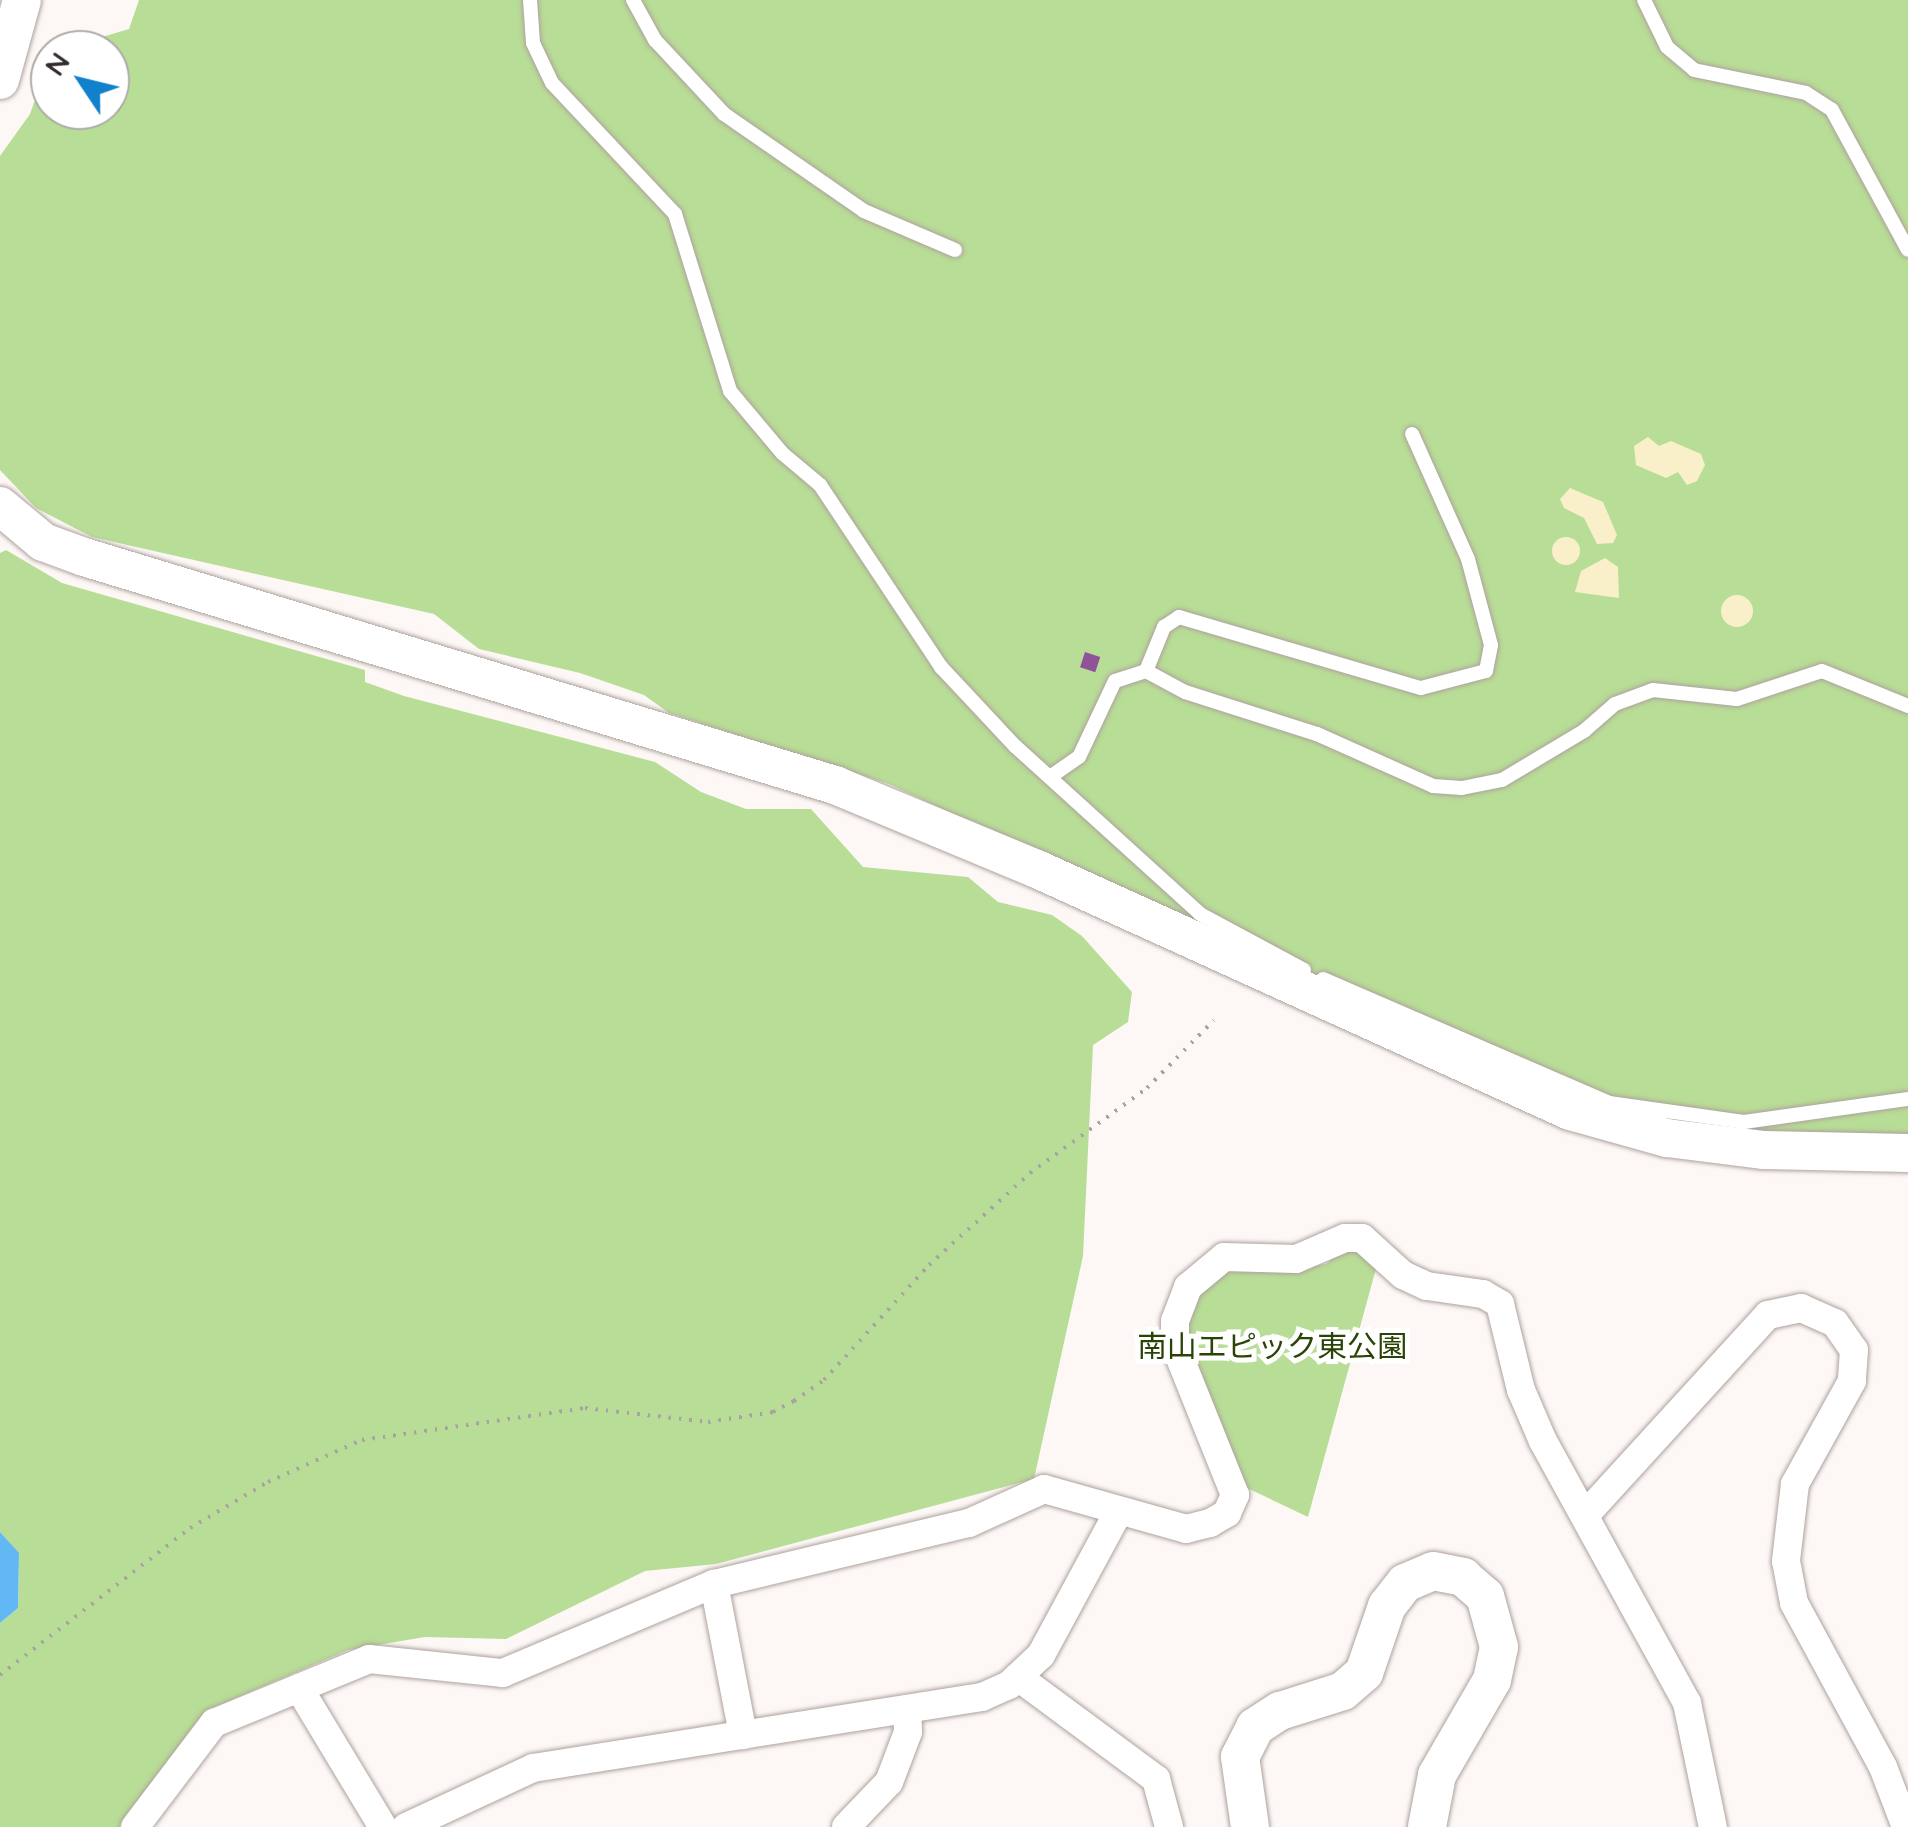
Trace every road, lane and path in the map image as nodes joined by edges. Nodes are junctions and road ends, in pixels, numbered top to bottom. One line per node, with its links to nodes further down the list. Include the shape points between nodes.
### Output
1 (22, 0): 5 (street)
2 (530, 0): 12 (lane, via 533,43 552,84 675,214 730,391 782,453 820,484 941,666)
3 (633, 0): 6 (lane, via 654,40 724,114 864,211)
4 (1644, 0): 7 (lane, via 1667,47 1694,70 1806,93 1832,110)
5 (0, 80)
6 (955, 250)
7 (1908, 250)
8 (1412, 434): 10 (lane, via 1468,560 1491,645 1486,670 1421,688 1179,617 1164,627)
9 (0, 506): 15 (street, via 43,542 84,558 835,785 1037,869 1570,1111 1667,1138 1764,1150)
10 (1146, 671): 11 (lane, via 1185,692 1318,734 1433,786 1462,788 1502,780 1584,732 1615,704 1654,690 1737,699 1822,671); 12 (lane, via 1115,680 1079,757)
11 (1908, 706)
12 (1050, 777): 14 (lane, via 1200,914 1232,935 1609,1103 1744,1122)
13 (1214, 1020): 19 (path, via 1174,1066 1016,1186 929,1265 824,1380 794,1402 708,1422 585,1408 362,1440 268,1482 190,1528)
14 (1908, 1099)
15 (1908, 1153)
16 (1120, 1511): 17 (street, via 1186,1529 1210,1523 1234,1502 1173,1337 1182,1298 1196,1277 1224,1257 1296,1259 1345,1238 1362,1238 1415,1280 1500,1304 1521,1390 1542,1441); 18 (street, via 1044,1489 969,1523); 20 (street, via 1042,1654)
17 (1588, 1513): 31 (street, via 1687,1704); 32 (street, via 1768,1315 1801,1308 1835,1323 1854,1350 1852,1381 1795,1484 1786,1560 1794,1603 1883,1767)
18 (714, 1584): 21 (street, via 504,1673 369,1659); 23 (street)
19 (0, 1675)
20 (1018, 1677): 22 (street, via 982,1697); 28 (street, via 1156,1779)
21 (299, 1688): 24 (street, via 214,1723); 25 (street)
22 (908, 1710): 23 (street); 27 (street, via 908,1732 889,1782)
23 (744, 1735): 26 (street, via 532,1768)
24 (135, 1827)
25 (383, 1827)
26 (406, 1827)
27 (846, 1827)
28 (1169, 1827)
29 (1250, 1827): 30 (street, via 1240,1756 1255,1727 1280,1711 1343,1690 1364,1673 1388,1606 1405,1583 1432,1570 1463,1578 1485,1596 1499,1647 1492,1680 1438,1775)
30 (1426, 1827)
31 (1713, 1827)
32 (1906, 1827)

